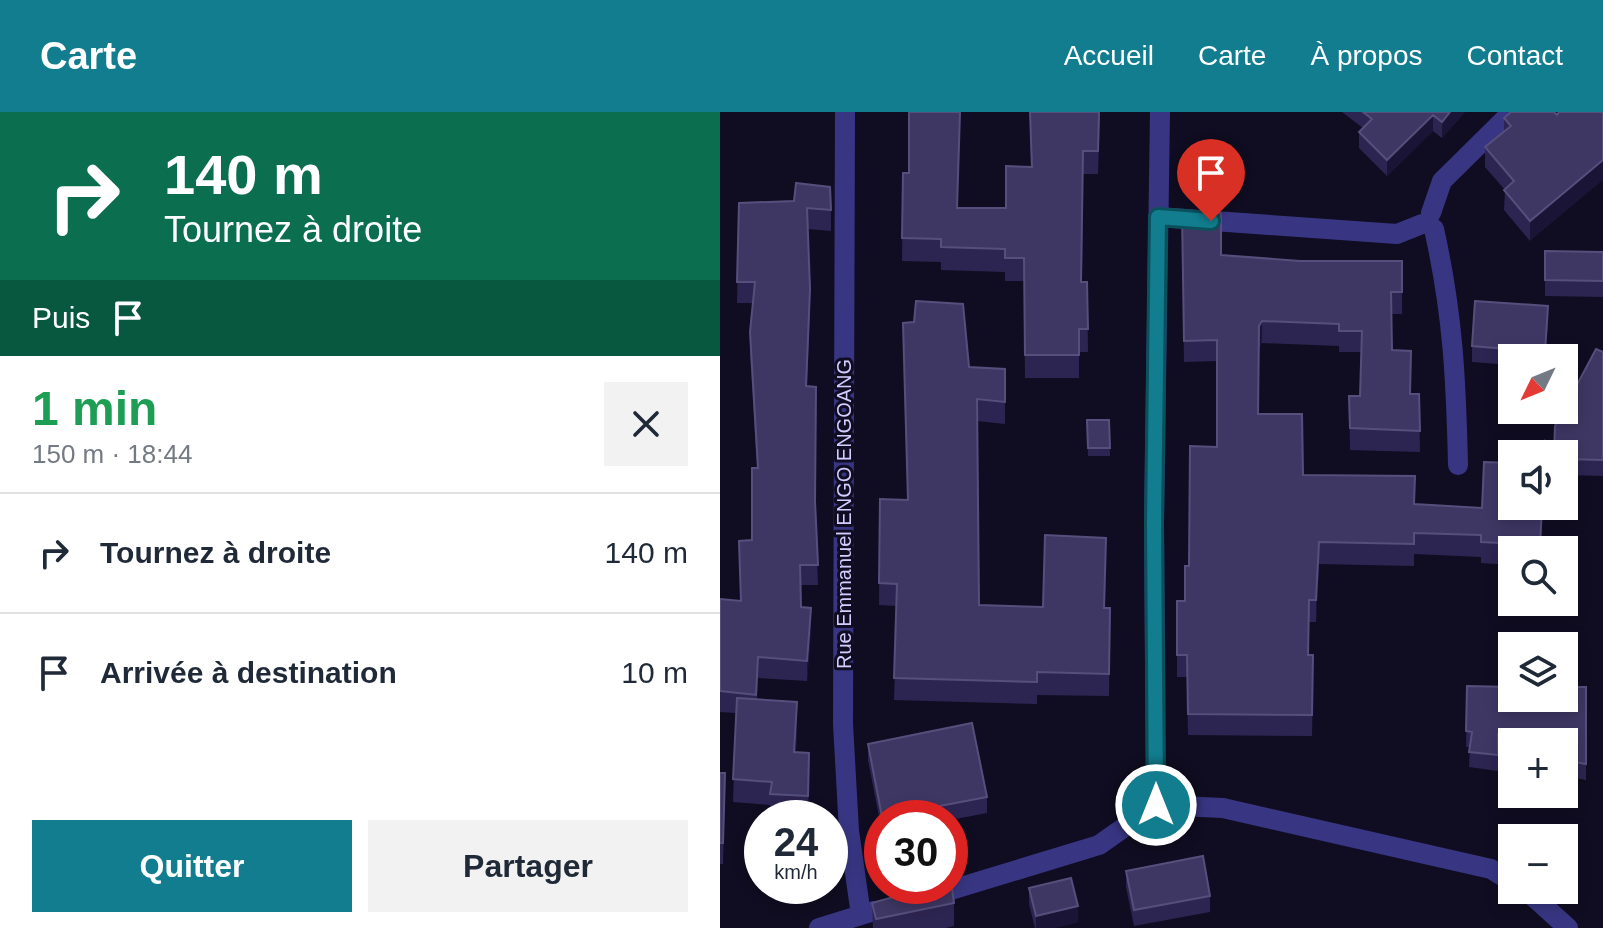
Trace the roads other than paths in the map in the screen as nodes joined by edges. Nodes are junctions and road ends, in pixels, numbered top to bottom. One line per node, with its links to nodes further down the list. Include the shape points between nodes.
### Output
1 (845, 112): 10 (street, Rue Emmanuel ENGO ENGOANG, via 843,724 849,831)
2 (1160, 112): 4 (street)
3 (1512, 112): 5 (street, via 1442,181)
4 (1158, 217): 5 (street, via 1397,234); 7 (street)
5 (1429, 222): 6 (street, via 1448,290)
6 (1458, 465)
7 (1156, 805): 8 (street, via 1223,808); 10 (street, via 1099,845)
8 (1498, 873)
9 (1541, 904): 12 (street)
10 (861, 915): 11 (street)
11 (819, 928)
12 (1568, 928)

